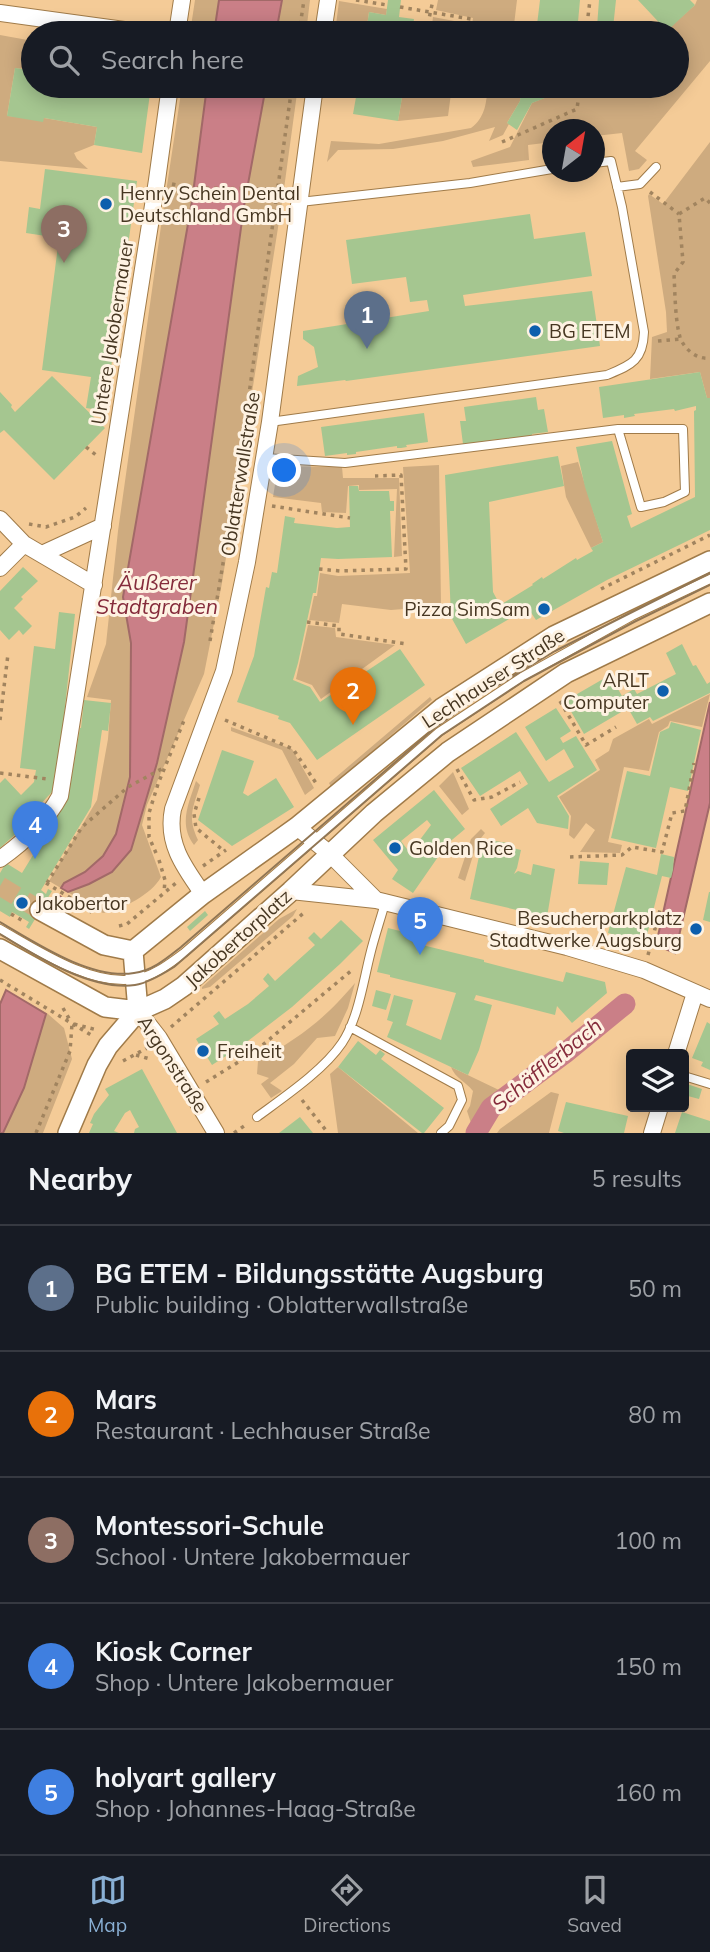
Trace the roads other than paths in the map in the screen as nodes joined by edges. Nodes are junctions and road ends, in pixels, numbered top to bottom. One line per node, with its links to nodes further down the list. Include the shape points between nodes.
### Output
1 (182, 0): 5 (street)
2 (328, 0): 6 (street)
3 (0, 13): 4 (street)
4 (58, 21)
5 (179, 21)
6 (325, 21)
7 (168, 98): 18 (street, Untere Jakobermauer)
8 (313, 98): 13 (street, Oblatterwallstraße)
9 (605, 162): 12 (lane, via 611,161)
10 (656, 167): 12 (lane, via 640,184)
11 (542, 171): 13 (lane)
12 (617, 187): 14 (lane, via 642,321 643,343 634,361 607,374)
13 (300, 202): 14 (street, Oblatterwallstraße)
14 (270, 422): 16 (street, Oblatterwallstraße)
15 (618, 429): 15 (lane, via 640,507 685,492 683,429); 16 (lane, via 345,463)
16 (265, 458): 31 (street, Oblatterwallstraße, via 224,671 171,823 182,865)
17 (0, 519): 19 (street)
18 (103, 526): 20 (street); 24 (street, Untere Jakobermauer)
19 (24, 544): 20 (street); 22 (street)
20 (42, 554): 24 (street)
21 (710, 561): 26 (street, Lechhauser Straße, via 554,636 442,708)
22 (0, 568)
23 (710, 579): 27 (lane, via 632,616 483,701 439,732)
24 (94, 585): 29 (street, Untere Jakobermauer, via 60,796 36,830)
25 (710, 603): 28 (street, Lechhauser Straße, via 566,673 448,752)
26 (297, 827): 27 (street); 31 (street)
27 (314, 839): 28 (street); 37 (lane, via 184,953)
28 (330, 853): 30 (street, Jakobertorplatz); 32 (street)
29 (0, 859)
30 (291, 891): 32 (street); 39 (street, Jakobertorplatz, via 184,986)
31 (203, 894): 36 (street)
32 (381, 902): 38 (street, via 556,944 644,970); 40 (lane)
33 (34, 917): 36 (street)
34 (0, 929): 37 (lane, via 81,971 108,979)
35 (0, 949): 39 (street, via 106,1007)
36 (133, 951): 37 (street, Argonstraße)
37 (135, 979): 39 (street, Argonstraße)
38 (702, 996): 41 (street)
39 (138, 1011): 46 (street, via 97,1065); 47 (street, Argonstraße)
40 (350, 1027): 45 (lane, via 335,1052); 48 (lane, via 458,1086 463,1100)
41 (678, 1049)
42 (689, 1078): 43 (lane)
43 (710, 1084)
44 (658, 1112): 49 (street)
45 (257, 1117)
46 (68, 1133)
47 (216, 1133)
48 (441, 1133)
49 (652, 1133)

